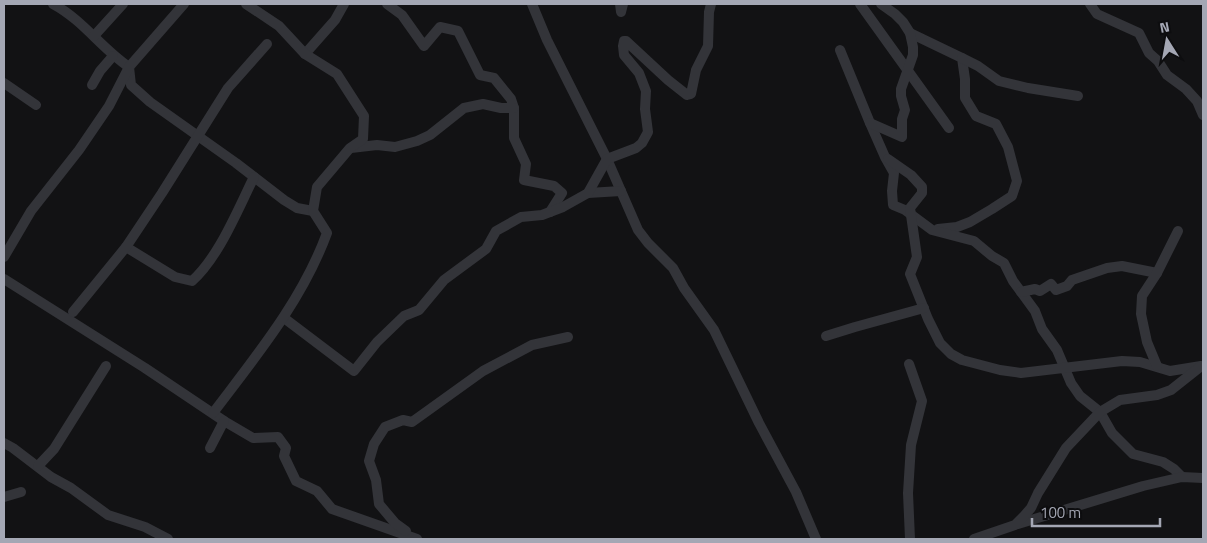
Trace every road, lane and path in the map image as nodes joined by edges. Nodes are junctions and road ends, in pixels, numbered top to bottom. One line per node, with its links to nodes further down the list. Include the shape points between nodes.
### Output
1 (122, 4): 13 (street)
2 (184, 4): 19 (street)
3 (246, 4): 16 (street, via 279,26)
4 (344, 4): 16 (street, via 335,20)
5 (387, 4): 25 (street, via 402,15 424,46 440,26 458,31 480,74 494,78)
6 (532, 4): 32 (street)
7 (710, 4): 32 (street, via 708,46 696,68 689,95 626,41 623,42 624,55 639,73 646,91 648,132 636,148)
8 (860, 4): 20 (street)
9 (881, 4): 12 (street, via 900,18)
10 (1090, 4): 26 (street, via 1097,14 1139,33 1149,53 1186,89)
11 (59, 5): 13 (street)
12 (910, 33): 18 (street); 20 (street, via 913,51)
13 (94, 36): 17 (street)
14 (267, 44): 29 (street, via 228,88)
15 (840, 50): 27 (street)
16 (304, 54): 30 (street, via 337,74 364,116 363,139)
17 (113, 56): 19 (street); 22 (street)
18 (962, 58): 23 (street, via 999,80); 39 (street, via 965,98 976,116 996,124 1008,147 1017,181 1012,196 970,222)
19 (128, 67): 29 (street, via 131,85); 42 (street, via 109,106 31,211)
20 (907, 69): 27 (street, via 901,89 905,110 902,136); 28 (street)
21 (4, 83): 24 (street)
22 (92, 85)
23 (1078, 96)
24 (36, 104)
25 (514, 108): 30 (street, via 483,104 464,108 430,135 417,141 395,147); 37 (street, via 514,138 526,164 524,180 554,186 562,192)
26 (1203, 115)
27 (870, 123): 31 (street)
28 (949, 128)
29 (198, 135): 33 (street); 41 (street)
30 (350, 148): 36 (street, via 317,187)
31 (885, 157): 38 (street, via 894,173 894,205); 38 (street, via 922,186 922,192 911,206)
32 (606, 159): 34 (street); 35 (street)
33 (254, 177): 36 (street, via 297,208); 41 (street, via 224,236 202,272 192,281 174,277)
34 (621, 191): 35 (street); 70 (street, via 640,233 673,268 714,330 796,492)
35 (588, 193): 37 (street)
36 (312, 211): 48 (street, via 327,233 319,255)
37 (550, 212): 48 (street, via 521,217 496,231 486,249 444,280 419,310 404,316 354,371)
38 (911, 215): 39 (street); 46 (street, via 918,257 910,274)
39 (932, 230): 45 (street, via 979,244 1006,264)
40 (1178, 231): 43 (street)
41 (126, 247): 47 (street)
42 (4, 257)
43 (1157, 273): 45 (street, via 1122,266 1107,268 1072,280 1056,290 1051,284 1040,291); 53 (street, via 1142,296 1141,314)
44 (4, 280): 57 (street)
45 (1021, 292): 55 (street, via 1033,307)
46 (924, 308): 49 (street); 55 (street, via 940,344 957,357 1010,372)
47 (73, 312)
48 (284, 318): 57 (street)
49 (826, 336)
50 (568, 337): 69 (street, via 532,345 483,371 412,422 403,420 385,427 374,444 369,461 376,480 379,504 394,523)
51 (909, 364): 71 (street, via 922,401 911,445)
52 (106, 366): 61 (street, via 54,449)
53 (1157, 366): 54 (street, via 1170,371); 55 (street, via 1122,360)
54 (1202, 366): 56 (street, via 1171,390 1120,400)
55 (1064, 369): 56 (street, via 1080,396)
56 (1100, 412): 62 (street, via 1112,433 1133,454 1158,460); 66 (street, via 1066,448 1030,510)
57 (214, 413): 58 (street)
58 (224, 421): 60 (street); 69 (street, via 253,438 278,437 286,448 284,456 296,481 317,491 332,509)
59 (4, 443): 61 (street)
60 (210, 448)
61 (38, 466): 68 (street, via 108,515 145,527)
62 (1182, 477): 63 (street); 66 (street)
63 (1203, 478)
64 (20, 492): 65 (street)
65 (4, 497)
66 (1014, 525): 67 (street)
67 (988, 536): 72 (street)
68 (168, 539)
69 (418, 539)
70 (816, 539)
71 (910, 539)
72 (974, 539)

